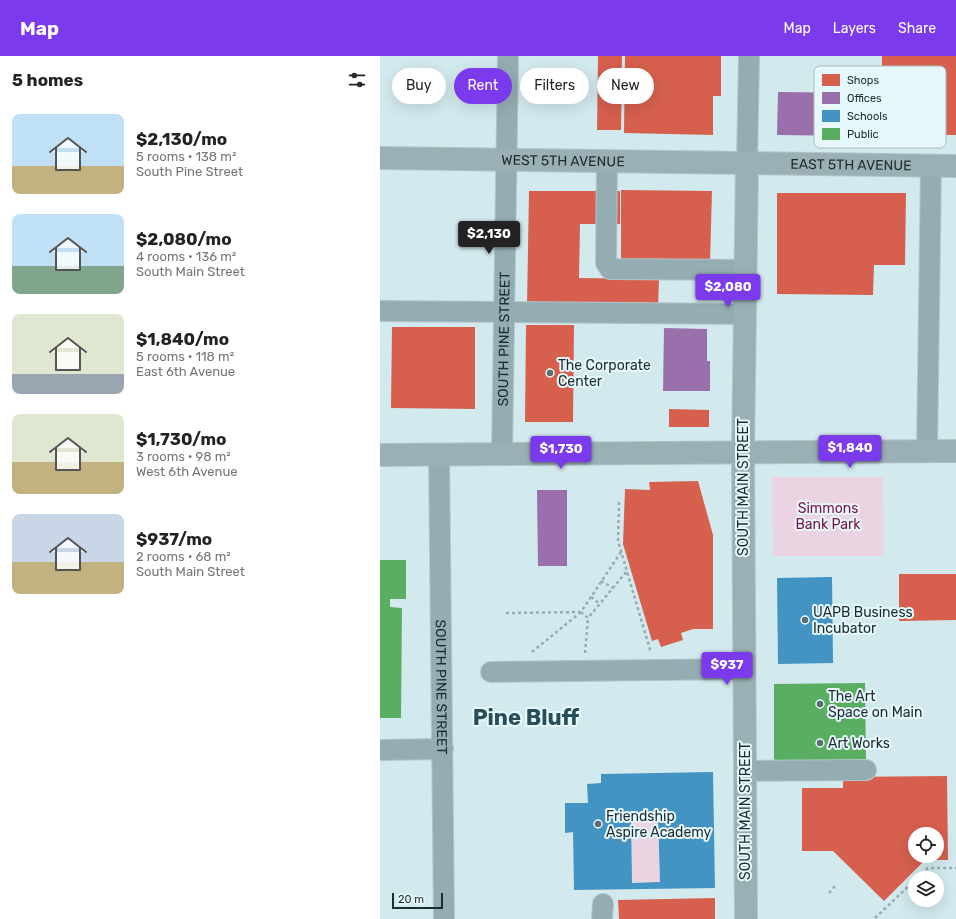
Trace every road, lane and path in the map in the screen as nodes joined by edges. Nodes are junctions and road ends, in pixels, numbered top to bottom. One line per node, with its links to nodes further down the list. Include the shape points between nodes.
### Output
1 (508, 56): 4 (street, SOUTH PINE STREET)
2 (748, 56): 6 (street, SOUTH MAIN STREET)
3 (380, 158): 4 (main road, WEST 5TH AVENUE)
4 (506, 160): 5 (main road, WEST 5TH AVENUE); 11 (street, SOUTH PINE STREET)
5 (607, 161): 6 (main road, WEST 5TH AVENUE); 9 (street, via 606,263 610,269)
6 (747, 163): 7 (main road, EAST 5TH AVENUE); 9 (main road, SOUTH MAIN STREET)
7 (931, 166): 8 (main road, EAST 5TH AVENUE); 13 (street)
8 (956, 166)
9 (745, 270): 12 (main road, SOUTH MAIN STREET)
10 (380, 311): 11 (street)
11 (504, 311): 12 (street); 15 (street, SOUTH PINE STREET)
12 (744, 314): 16 (main road, SOUTH MAIN STREET)
13 (927, 451): 14 (main road); 16 (main road)
14 (956, 451)
15 (502, 454): 16 (main road); 18 (main road)
16 (743, 454): 32 (main road, SOUTH MAIN STREET)
17 (380, 455): 18 (main road)
18 (439, 455): 34 (street, SOUTH PINE STREET)
19 (619, 502): 20 (path, via 618,541)
20 (621, 551): 21 (path); 22 (path)
21 (627, 571): 23 (path); 30 (path)
22 (601, 580): 23 (path); 24 (path)
23 (613, 588): 25 (path)
24 (591, 597): 25 (path); 26 (path)
25 (600, 604): 28 (path)
26 (581, 612): 27 (path); 28 (path); 29 (path)
27 (506, 613)
28 (588, 618): 31 (path)
29 (527, 656)
30 (652, 657)
31 (584, 661)
32 (744, 669): 33 (street); 37 (main road, SOUTH MAIN STREET)
33 (492, 672)
34 (443, 749): 35 (street); 44 (street, SOUTH PINE STREET)
35 (380, 750)
36 (866, 770): 37 (street)
37 (745, 771): 45 (main road, SOUTH MAIN STREET)
38 (956, 868): 39 (path, via 928,868)
39 (925, 871)
40 (835, 886): 42 (path)
41 (908, 887): 43 (path)
42 (829, 893)
43 (875, 918)
44 (444, 919)
45 (746, 919)

